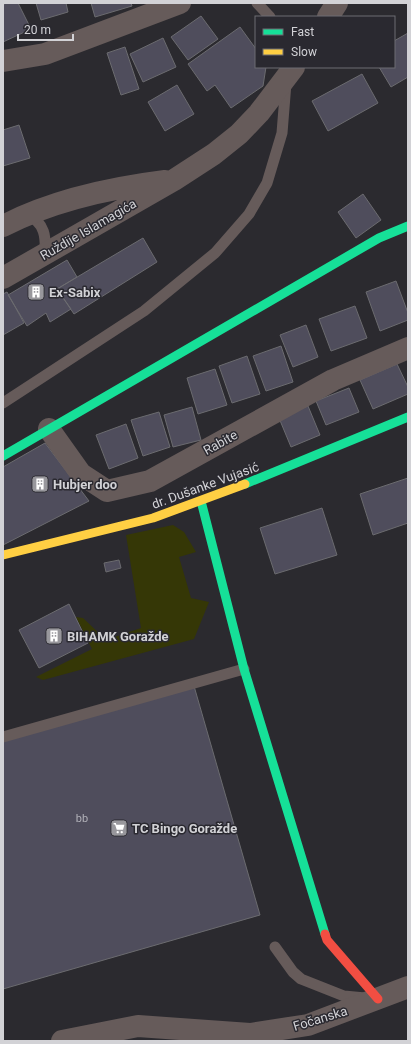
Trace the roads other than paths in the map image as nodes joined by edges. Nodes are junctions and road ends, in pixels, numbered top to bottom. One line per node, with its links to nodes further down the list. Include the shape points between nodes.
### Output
1 (180, 3): 6 (street, via 45,54)
2 (257, 3): 4 (lane)
3 (337, 3): 5 (street)
4 (269, 16)
5 (329, 16)
6 (3, 61)
7 (289, 71): 8 (street, Ruždije Islamagića, via 259,113 239,134); 15 (lane, via 282,134 267,183 249,214 215,253 144,311)
8 (174, 180): 9 (street, Ruždije Islamagića, via 118,187); 12 (street, Ruždije Islamagića)
9 (28, 215): 10 (street, Ruždije Islamagića); 12 (lane, via 37,220 44,229)
10 (3, 226)
11 (408, 226): 17 (street, via 379,238)
12 (45, 254): 13 (street, Ruždije Islamagića)
13 (3, 278)
14 (408, 348): 17 (street, Rabite, via 332,380 150,481 107,492 82,474)
15 (3, 402)
16 (408, 417): 19 (street, dr. Dušanke Vujasić)
17 (49, 429): 18 (street)
18 (3, 456)
19 (201, 501): 20 (street, dr. Dušanke Vujasić, via 153,518); 21 (street)
20 (3, 555)
21 (244, 669): 22 (lane); 25 (street, via 328,940)
22 (3, 737)
23 (275, 946): 25 (lane, via 301,979 344,996)
24 (408, 987): 25 (street, Fočanska)
25 (378, 999): 26 (street, Fočanska, via 308,1025 250,1034 138,1026)
26 (62, 1041)

